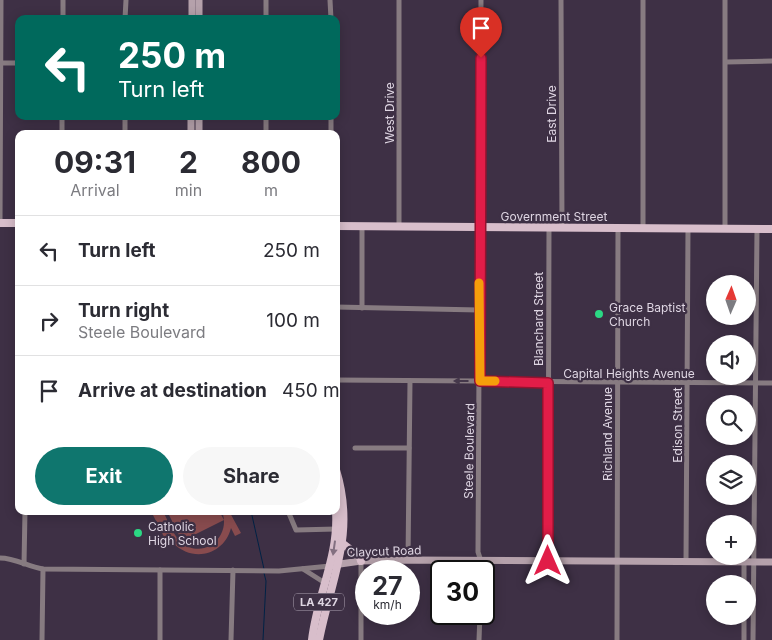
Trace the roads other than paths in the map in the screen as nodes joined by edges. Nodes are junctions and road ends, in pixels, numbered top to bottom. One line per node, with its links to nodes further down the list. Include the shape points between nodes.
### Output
1 (1, 0): 21 (street)
2 (63, 0): 13 (street)
3 (126, 0): 14 (street)
4 (192, 0): 15 (street)
5 (200, 0): 16 (street)
6 (266, 0): 17 (street)
7 (330, 0): 18 (street)
8 (399, 0): 27 (street, West Drive)
9 (481, 0): 28 (street, Steele Boulevard)
10 (561, 0): 30 (street, East Drive)
11 (643, 0): 32 (street)
12 (725, 0): 20 (street)
13 (63, 15)
14 (126, 15)
15 (192, 15)
16 (199, 15)
17 (266, 15)
18 (330, 15)
19 (772, 61): 20 (street)
20 (726, 62): 34 (street)
21 (0, 63): 22 (street); 23 (street)
22 (15, 63)
23 (0, 223): 24 (main road)
24 (15, 224)
25 (340, 226): 26 (main road, Government Street)
26 (362, 226): 27 (main road, Government Street); 38 (street)
27 (399, 226): 28 (main road, Government Street)
28 (480, 227): 29 (main road, Government Street); 39 (street, Steele Boulevard)
29 (549, 227): 30 (main road, Government Street); 46 (street, Blanchard Street)
30 (562, 227): 31 (main road, Government Street)
31 (618, 228): 32 (main road, Government Street); 43 (street, Richland Avenue)
32 (643, 228): 33 (main road, Government Street)
33 (688, 228): 34 (main road, Government Street); 44 (street, Edison Street)
34 (725, 228): 35 (main road, Government Street)
35 (757, 228): 36 (main road, Government Street); 47 (street)
36 (772, 229)
37 (340, 307): 38 (street)
38 (362, 308): 39 (street)
39 (479, 310): 42 (street, Steele Boulevard)
40 (340, 380): 41 (street, Capital Heights Avenue)
41 (410, 381): 42 (street, Capital Heights Avenue, one-way to 41); 51 (street)
42 (480, 381): 46 (street, Capital Heights Avenue); 62 (street, Steele Boulevard, via 478,552)
43 (618, 382): 44 (street, Capital Heights Avenue); 46 (street, Capital Heights Avenue); 65 (street, Richland Avenue)
44 (687, 382): 45 (street, Capital Heights Avenue); 67 (street, Edison Street)
45 (706, 382)
46 (548, 383): 64 (street, Blanchard Street)
47 (756, 383): 48 (street, Capital Heights Avenue)
48 (772, 383)
49 (756, 385): 56 (street)
50 (355, 448): 51 (street)
51 (409, 448): 61 (street)
52 (340, 483): 58 (main road, LA 427, via 344,510)
53 (25, 515): 71 (street)
54 (290, 515): 57 (street, via 296,530)
55 (336, 515): 57 (main road, LA 427)
56 (755, 515)
57 (336, 529): 72 (main road, LA 427, one-way to 72)
58 (343, 544): 60 (main road); 72 (main road, LA 427)
59 (0, 558): 71 (street, Claycut Road, via 11,558)
60 (361, 560)
61 (408, 560)
62 (481, 560)
63 (495, 561): 64 (street, Claycut Road)
64 (548, 561): 65 (street, Claycut Road)
65 (617, 561): 67 (street, Claycut Road); 89 (street, Richland Avenue)
66 (355, 562): 72 (street, Claycut Road)
67 (686, 562): 68 (street, Claycut Road)
68 (706, 562)
69 (756, 562): 70 (street, Claycut Road)
70 (772, 562)
71 (24, 564): 74 (street, Claycut Road)
72 (335, 565): 75 (street, Claycut Road); 78 (main road, LA 427); 86 (main road, LA 427)
73 (754, 565): 91 (street)
74 (43, 569): 76 (street, Claycut Road); 82 (street)
75 (303, 569): 77 (street, Claycut Road); 78 (street)
76 (160, 570): 77 (street, Claycut Road); 83 (street)
77 (233, 570): 84 (street)
78 (325, 583): 85 (main road, LA 427)
79 (361, 625): 87 (street)
80 (480, 625): 88 (street)
81 (744, 625): 90 (street)
82 (42, 640)
83 (160, 640)
84 (231, 640)
85 (312, 640)
86 (319, 640)
87 (361, 640)
88 (479, 640)
89 (617, 640)
90 (744, 640)
91 (754, 640)

